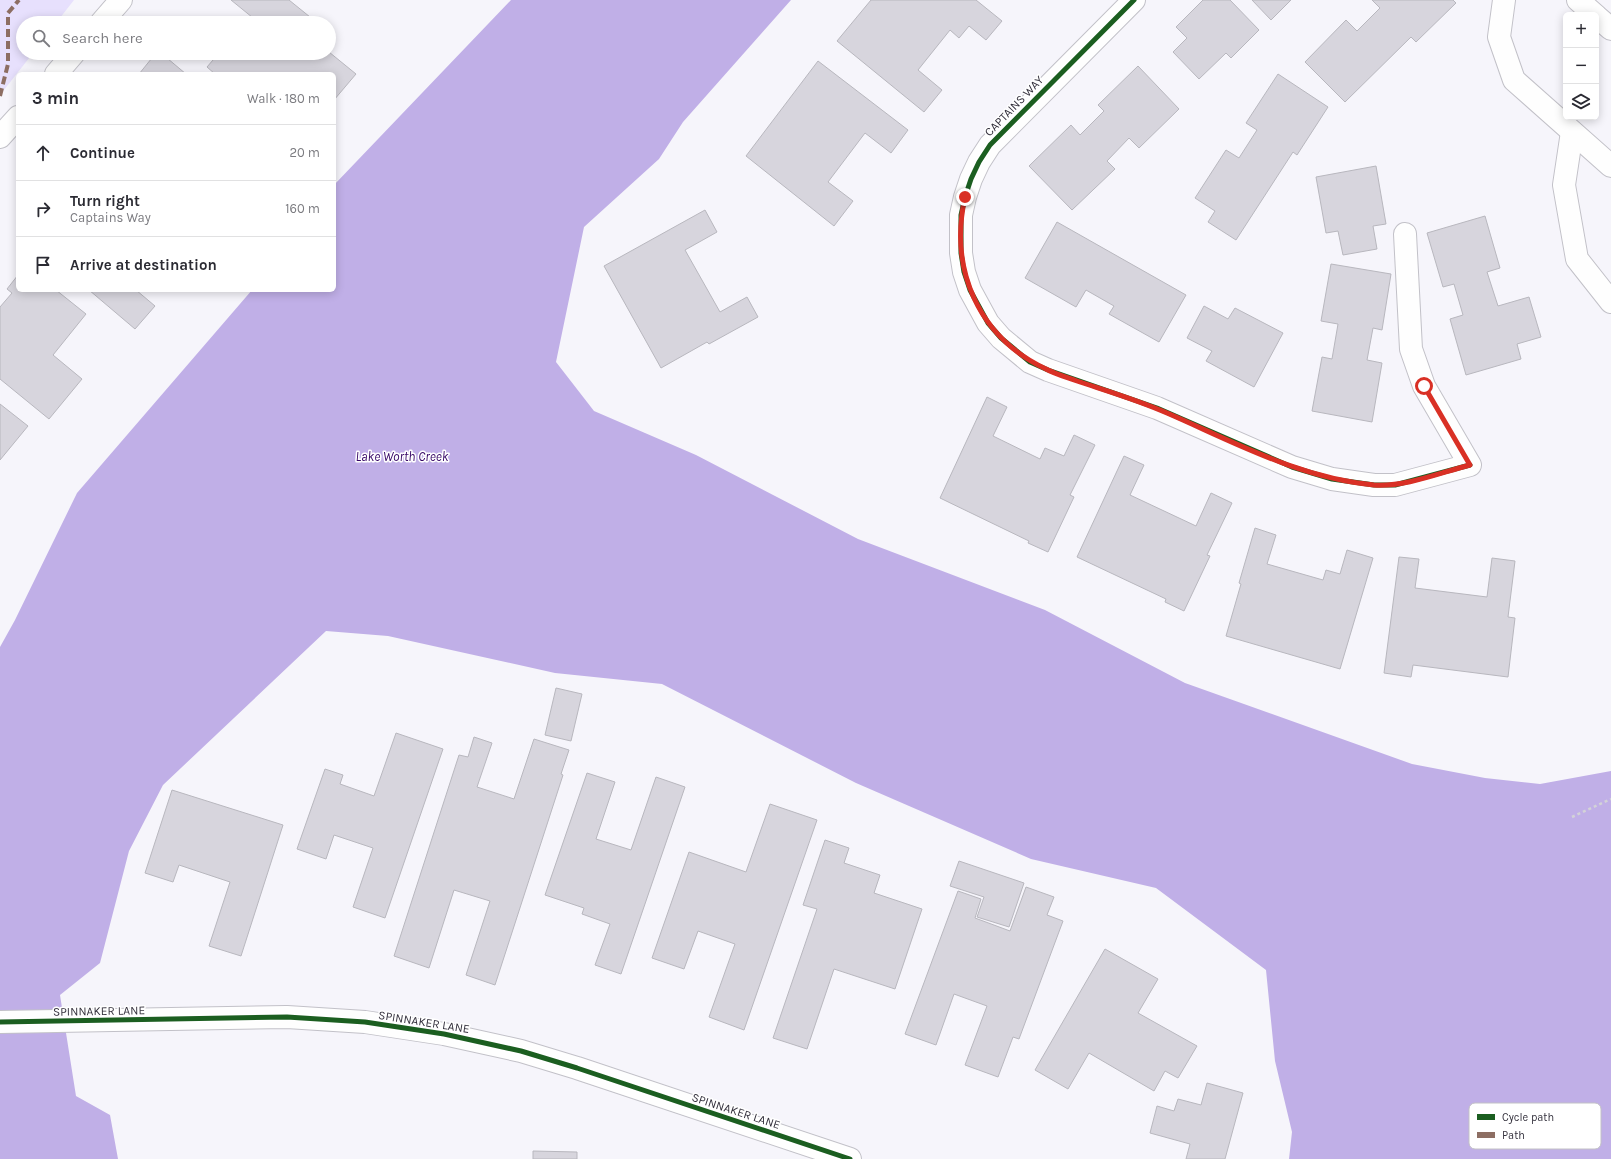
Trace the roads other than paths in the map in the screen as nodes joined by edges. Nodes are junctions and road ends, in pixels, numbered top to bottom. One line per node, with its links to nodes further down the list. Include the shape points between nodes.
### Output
1 (121, 0): 5 (street)
2 (1134, 0): 13 (street, CAPTAINS WAY, via 990,145 971,179 961,215 964,272 970,290 988,323 1015,351 1030,362 1048,370 1157,408 1292,468 1332,479 1395,485 1470,465 1424,386 1410,349)
3 (1504, 0): 10 (street, via 1499,37 1514,80)
4 (1578, 0): 6 (street)
5 (107, 16)
6 (1603, 20)
7 (68, 60): 8 (street)
8 (58, 72)
9 (16, 119): 11 (street)
10 (1572, 132): 12 (street); 14 (street, via 1564,185 1577,259)
11 (0, 137)
12 (1611, 166)
13 (1405, 234)
14 (1611, 302)
15 (0, 1022): 16 (street, SPINNAKER LANE, via 286,1017 365,1022 444,1034 520,1051 570,1066)
16 (850, 1159)

